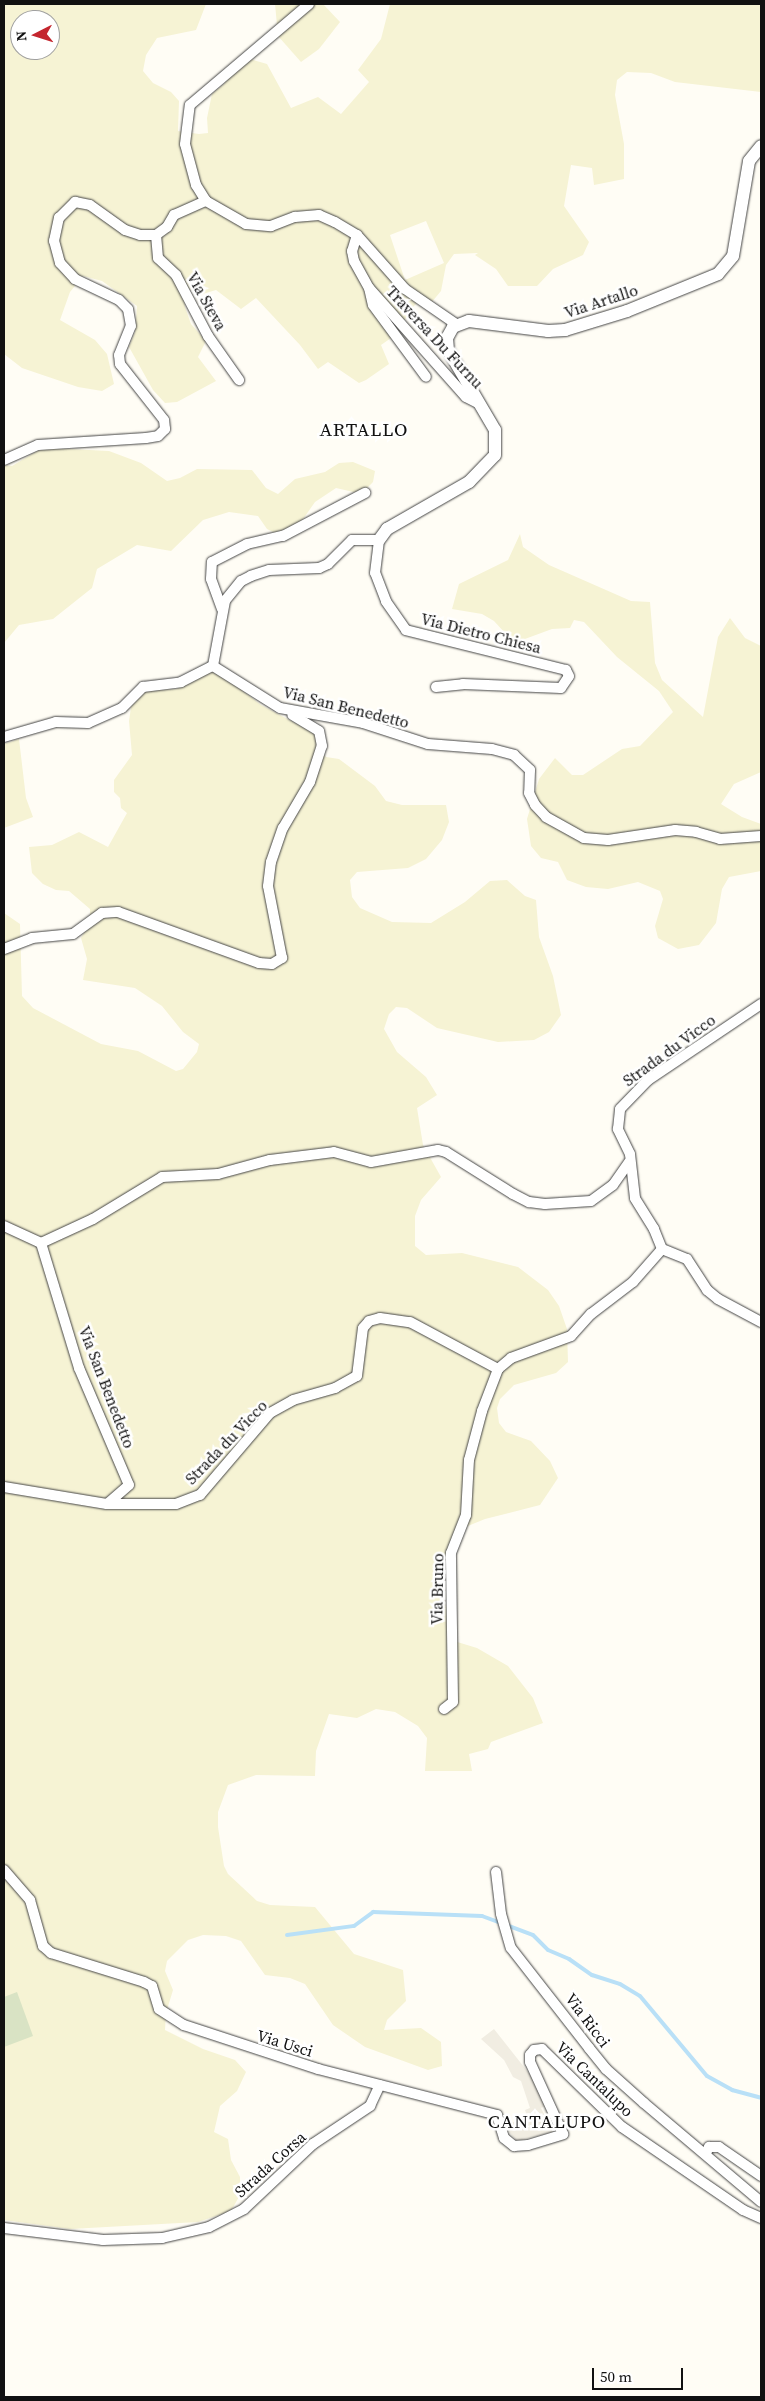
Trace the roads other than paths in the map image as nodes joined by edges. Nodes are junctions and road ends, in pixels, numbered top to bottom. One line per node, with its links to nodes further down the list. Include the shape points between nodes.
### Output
1 (309, 4): 3 (street, via 190,105 185,144 196,185)
2 (761, 146): 7 (street, Via Artallo, via 750,161 733,256 718,274 627,311 565,330 548,331 486,322 463,321)
3 (206, 201): 4 (street, via 174,215 167,227); 5 (street, via 246,224 271,226 295,217 318,216)
4 (156, 235): 9 (street, Via Steva, via 158,258 176,275 203,327); 11 (street, via 140,236 125,230 90,204 75,202 59,218 54,241 60,263 75,278 119,300 128,309 131,326 119,355 120,364 164,420 165,429 154,437 38,445)
5 (357, 235): 6 (street, Traversa Du Furnu, via 352,251 354,262); 7 (street, via 404,289)
6 (369, 288): 8 (street, Traversa Du Furnu, via 373,305); 10 (street, Traversa Du Furnu, via 466,397)
7 (456, 324): 10 (street, via 448,334 448,350)
8 (426, 377)
9 (239, 380)
10 (480, 404): 13 (street, via 495,430 495,455 487,466 470,482 388,529)
11 (4, 460)
12 (365, 493): 14 (street, via 283,536 247,544 212,562 210,579)
13 (379, 540): 14 (street, via 352,540 328,564 319,568 269,570 251,576 234,588); 16 (street, Via Dietro Chiesa, via 375,573 386,601 406,630 566,670 569,676 561,688 463,684)
14 (222, 609): 15 (street)
15 (213, 666): 17 (street, Via San Benedetto, via 230,680); 18 (street, via 181,682 144,687 122,708 88,723 56,722)
16 (436, 687)
17 (280, 708): 19 (street, Via San Benedetto, via 363,723 428,744 492,749 514,755 530,770 529,793 534,805 546,817 584,838 608,840 675,830 720,839); 20 (street, via 315,727 322,738 310,782 283,828 271,862 268,886 282,958 272,964 259,963 118,912 102,913 73,934 32,938)
18 (4, 737)
19 (761, 836)
20 (4, 949)
21 (761, 1004): 22 (street, Strada du Vicco, via 648,1080 620,1109 618,1129 630,1154)
22 (629, 1162): 24 (street, via 613,1185 591,1201 545,1204 529,1202 513,1194 456,1156 438,1150 380,1162 334,1152 270,1160 218,1174 162,1176 93,1219); 25 (street, via 635,1198)
23 (4, 1226): 24 (street)
24 (41, 1243): 29 (street, Via San Benedetto, via 79,1368 129,1485)
25 (662, 1249): 26 (street, via 687,1259 712,1294); 27 (street, via 633,1282 592,1314 571,1336 510,1358)
26 (761, 1322)
27 (498, 1369): 29 (street, Strada du Vicco, via 410,1322 380,1318 369,1321 363,1328 357,1376 335,1388 293,1400 270,1413 200,1495 176,1504); 30 (street, Via Bruno, via 469,1460 466,1515 451,1553 453,1702)
28 (4, 1487): 29 (street, Strada du Vicco)
29 (107, 1504)
30 (444, 1709)
31 (4, 1870): 33 (street, Via Usci, via 30,1900 43,1946 51,1953 152,1986 159,2009 184,2025 310,2067)
32 (496, 1872): 35 (street, Via Ricci, via 504,1930 522,1962 606,2068)
33 (380, 2085): 34 (street, Via Usci, via 497,2115 504,2138 514,2146); 39 (street, Strada Corsa, via 370,2106 313,2144 244,2209 210,2227 162,2238 103,2240)
34 (563, 2134): 38 (street, Via Cantalupo, via 530,2062 534,2050 542,2049 622,2127 743,2210)
35 (706, 2153): 36 (street, via 709,2147 719,2147); 37 (street)
36 (761, 2176)
37 (761, 2202)
38 (761, 2218)
39 (6, 2230)

